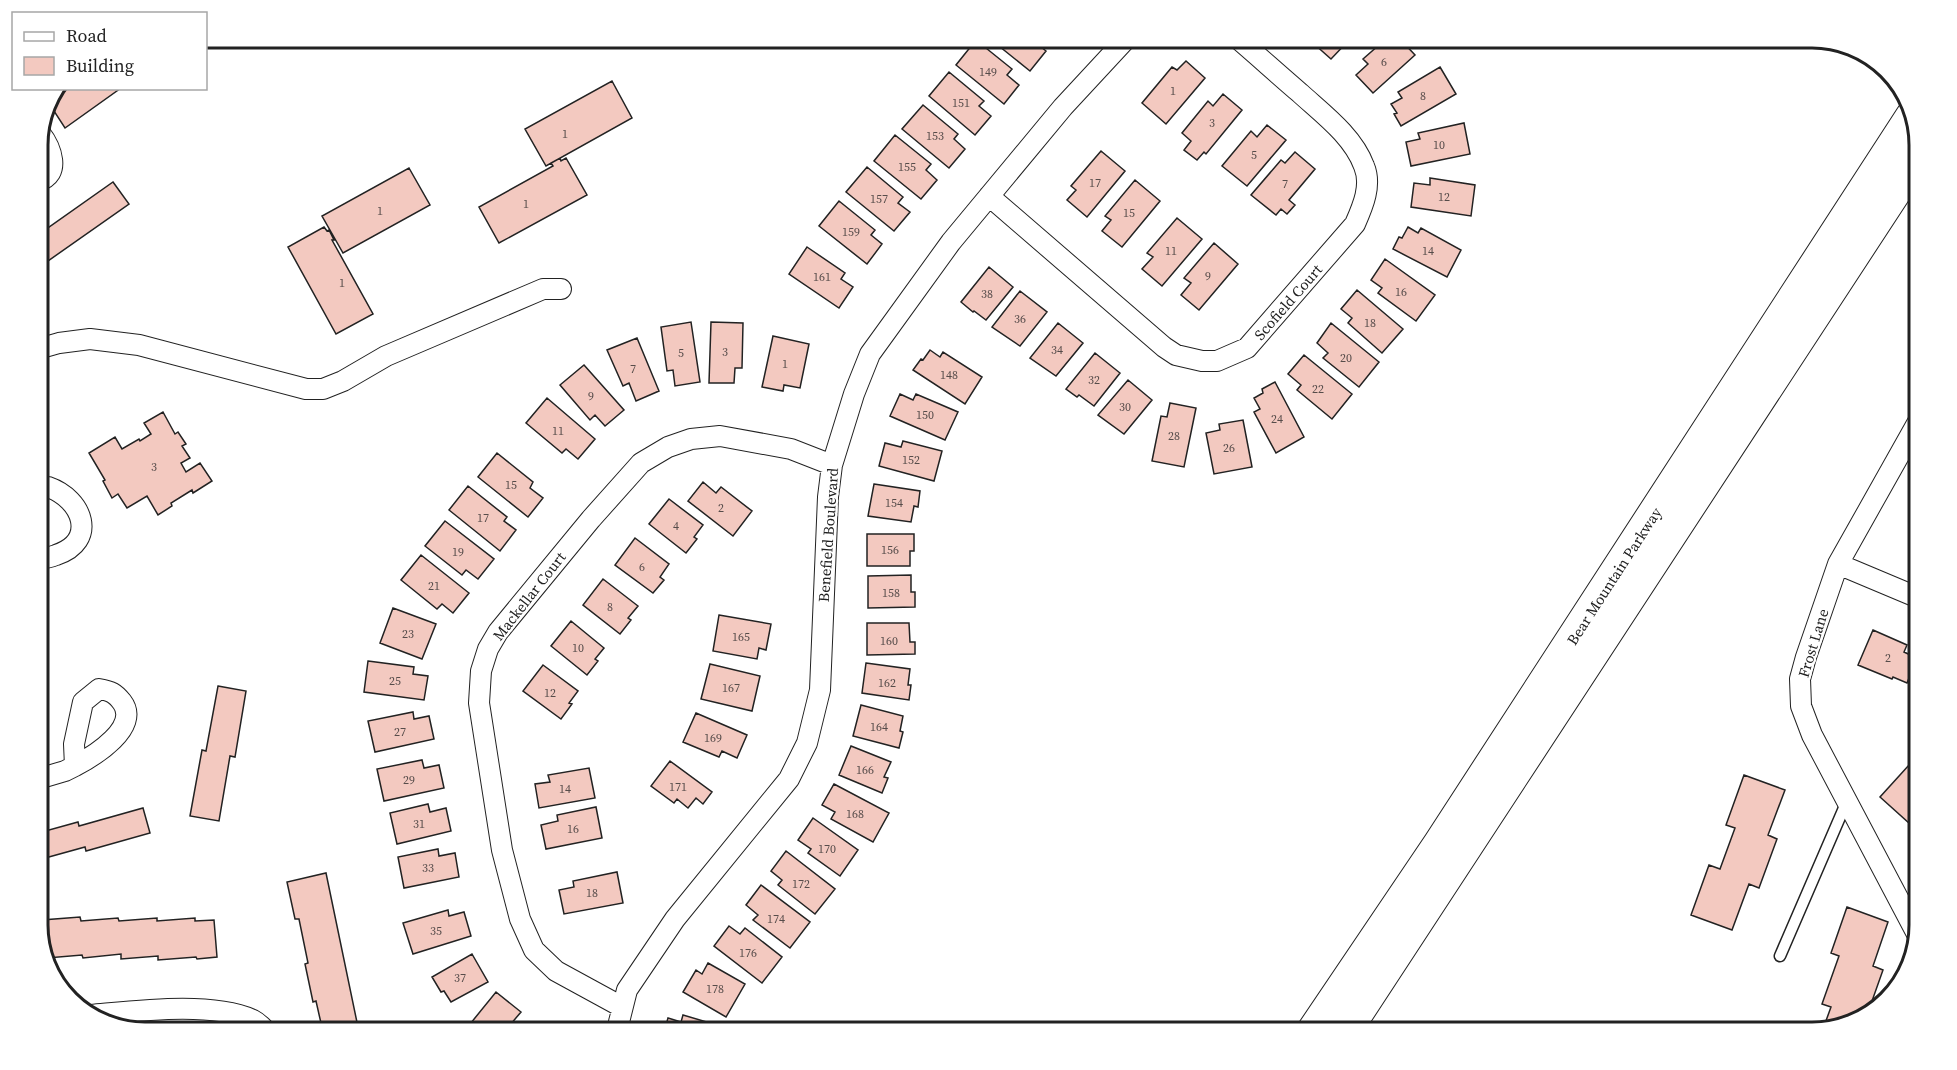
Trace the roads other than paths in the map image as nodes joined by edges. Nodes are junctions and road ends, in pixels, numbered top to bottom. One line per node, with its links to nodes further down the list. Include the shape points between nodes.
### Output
1 (1118, 48): 7 (street, Benefield Boulevard, via 1063,106)
2 (1248, 48): 7 (street, Scofield Court, via 1350,142 1365,167 1367,179 1363,208 1355,224 1247,348 1217,362 1176,355)
3 (1907, 125): 25 (highway, Bear Mountain Parkway, via 1440,844)
4 (48, 148): 6 (street, via 52,170)
5 (1909, 169): 26 (highway, Bear Mountain Parkway)
6 (48, 174)
7 (989, 196): 11 (street, Benefield Boulevard, via 870,354)
8 (561, 290): 9 (street, via 543,289 386,356 323,388 306,389 139,345 90,339)
9 (48, 347)
10 (1909, 438): 14 (street, Frost Lane)
11 (832, 465): 21 (street, Benefield Boulevard, via 820,690 807,743 789,779 675,919 627,990); 21 (street, Mackellar Court, via 791,449 720,436 691,439 668,447 641,463 591,519 488,649 481,671 479,703 502,850 519,919 534,950 556,970)
12 (48, 487): 13 (street, via 69,498 79,511 82,529 78,542)
13 (48, 558)
14 (1838, 564): 15 (street); 18 (street, Frost Lane, via 1800,679 1801,706)
15 (1909, 594)
16 (75, 766): 17 (street)
17 (48, 776)
18 (1847, 801): 19 (street, Frost Lane); 20 (lane)
19 (1909, 919)
20 (1780, 956)
21 (622, 1007): 24 (street, Benefield Boulevard)
22 (106, 1014): 23 (street, via 165,1009 229,1012)
23 (256, 1022)
24 (620, 1022)
25 (1320, 1022)
26 (1351, 1022)

